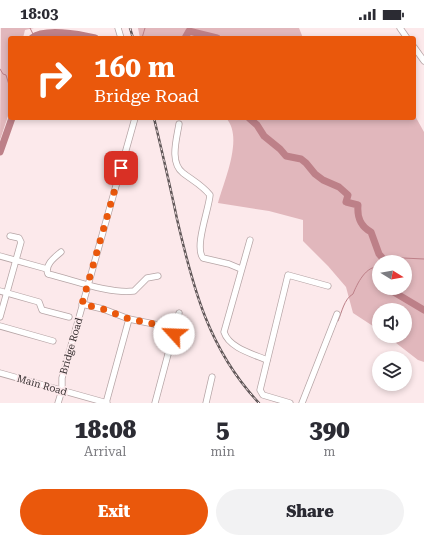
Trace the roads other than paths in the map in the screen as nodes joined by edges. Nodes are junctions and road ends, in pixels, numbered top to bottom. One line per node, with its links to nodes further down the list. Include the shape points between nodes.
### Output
1 (416, 50): 2 (street)
2 (424, 60)
3 (134, 120): 13 (street, Bridge Road)
4 (179, 124): 11 (street, via 175,156 179,167 210,195 200,255)
5 (10, 236): 9 (street, via 20,240)
6 (250, 240): 11 (street)
7 (61, 252): 10 (street, via 51,260)
8 (0, 256): 9 (street)
9 (16, 260): 10 (street); 16 (street)
10 (47, 269): 13 (street, via 48,274)
11 (241, 269): 26 (street, via 224,334 236,346)
12 (158, 276): 13 (street, via 147,278 132,291 112,290)
13 (88, 284): 17 (street, Bridge Road)
14 (328, 286): 26 (street, via 288,275)
15 (0, 291): 16 (street)
16 (7, 293): 20 (street); 21 (street, via 39,302 42,310)
17 (82, 304): 22 (street); 29 (street, Bridge Road, via 62,378)
18 (179, 313): 24 (street)
19 (337, 314): 35 (street)
20 (0, 317)
21 (69, 317)
22 (129, 319): 24 (street, via 154,324); 31 (street)
23 (0, 326): 25 (street)
24 (174, 334): 32 (street)
25 (53, 340)
26 (267, 360): 34 (street, via 261,381 261,393)
27 (0, 373): 29 (street, Main Road)
28 (212, 377): 33 (street)
29 (62, 390): 30 (street, Bridge Road); 31 (street, Main Road)
30 (58, 403)
31 (107, 403)
32 (155, 403)
33 (206, 403)
34 (290, 403)
35 (302, 403)

